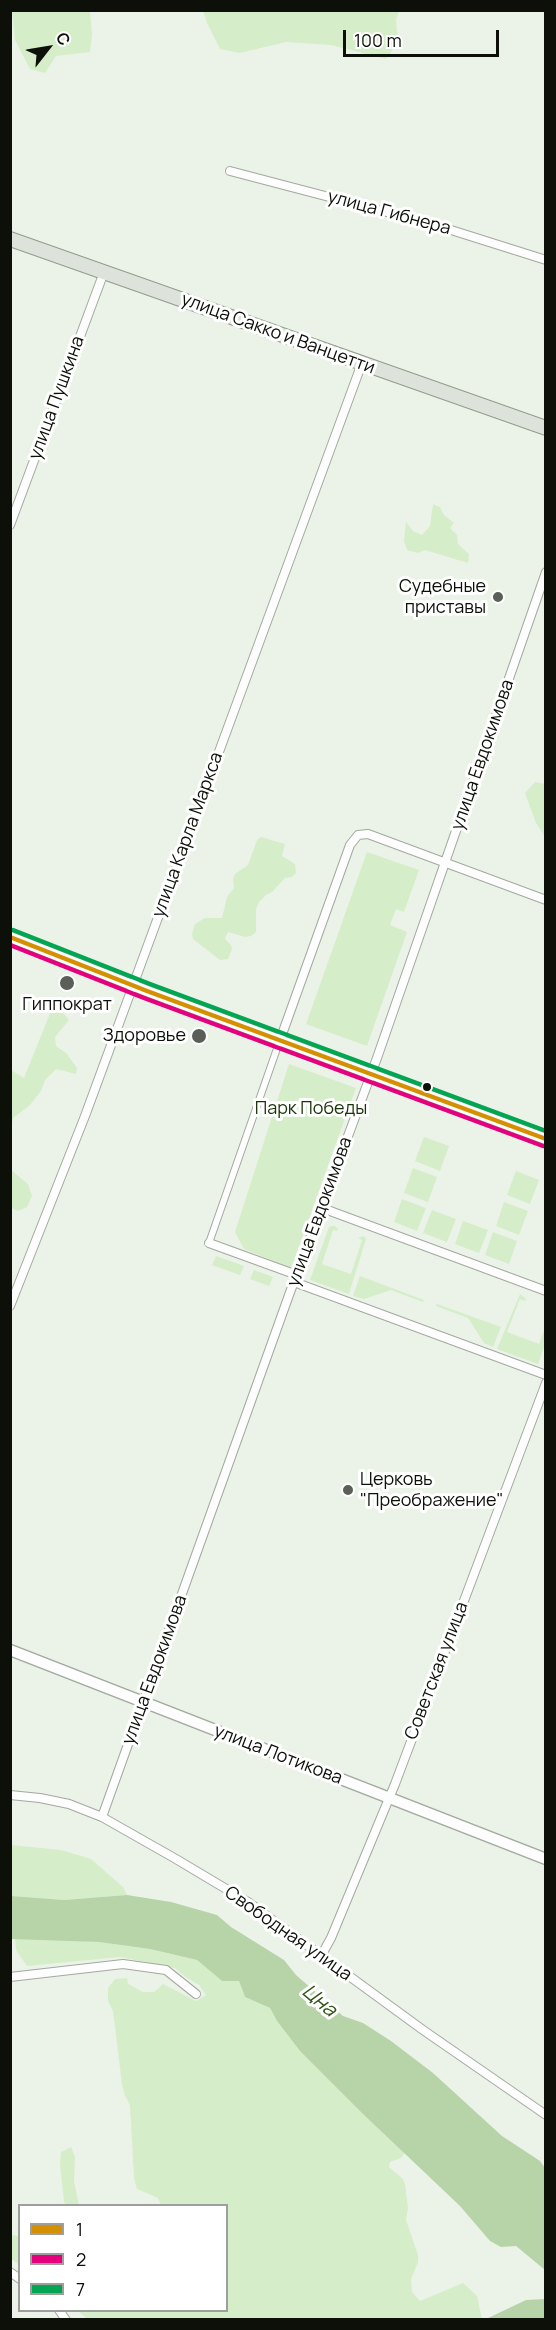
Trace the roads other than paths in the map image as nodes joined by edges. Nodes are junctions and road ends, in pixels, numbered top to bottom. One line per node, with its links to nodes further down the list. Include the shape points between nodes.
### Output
1 (230, 171): 3 (street, улица Гибнера, via 432,224)
2 (10, 239): 4 (main road, улица Сакко и Ванцетти)
3 (546, 260)
4 (104, 272): 5 (main road, улица Сакко и Ванцетти); 7 (street, улица Пушкина)
5 (362, 363): 6 (main road, улица Сакко и Ванцетти); 12 (street, улица Карла Маркса)
6 (546, 428)
7 (10, 525)
8 (546, 572): 9 (street, улица Евдокимова)
9 (446, 863): 10 (street); 13 (street, via 368,834 358,835 350,845); 14 (street, улица Евдокимова)
10 (546, 900)
11 (10, 937): 12 (street)
12 (132, 985): 13 (street); 20 (street, улица Карла Маркса)
13 (280, 1040): 14 (street); 17 (street)
14 (371, 1073): 15 (street); 16 (street, улица Евдокимова)
15 (546, 1139)
16 (322, 1208): 18 (street, улица Евдокимова); 19 (street)
17 (209, 1243): 18 (street)
18 (295, 1278): 21 (street); 24 (street, улица Евдокимова)
19 (546, 1291)
20 (10, 1306)
21 (546, 1375)
22 (546, 1383): 26 (street, Советская улица)
23 (10, 1650): 24 (street, улица Лотикова)
24 (144, 1703): 26 (street, улица Лотикова); 27 (street, улица Евдокимова)
25 (10, 1795): 27 (street, Свободная улица, via 69,1804)
26 (389, 1798): 28 (street, улица Лотикова); 29 (street, Советская улица)
27 (102, 1817): 29 (street, Свободная улица, via 248,1902)
28 (546, 1859)
29 (321, 1956): 32 (street, Свободная улица)
30 (10, 1977): 31 (street, via 123,1964 166,1970)
31 (196, 1994)
32 (546, 2115)

